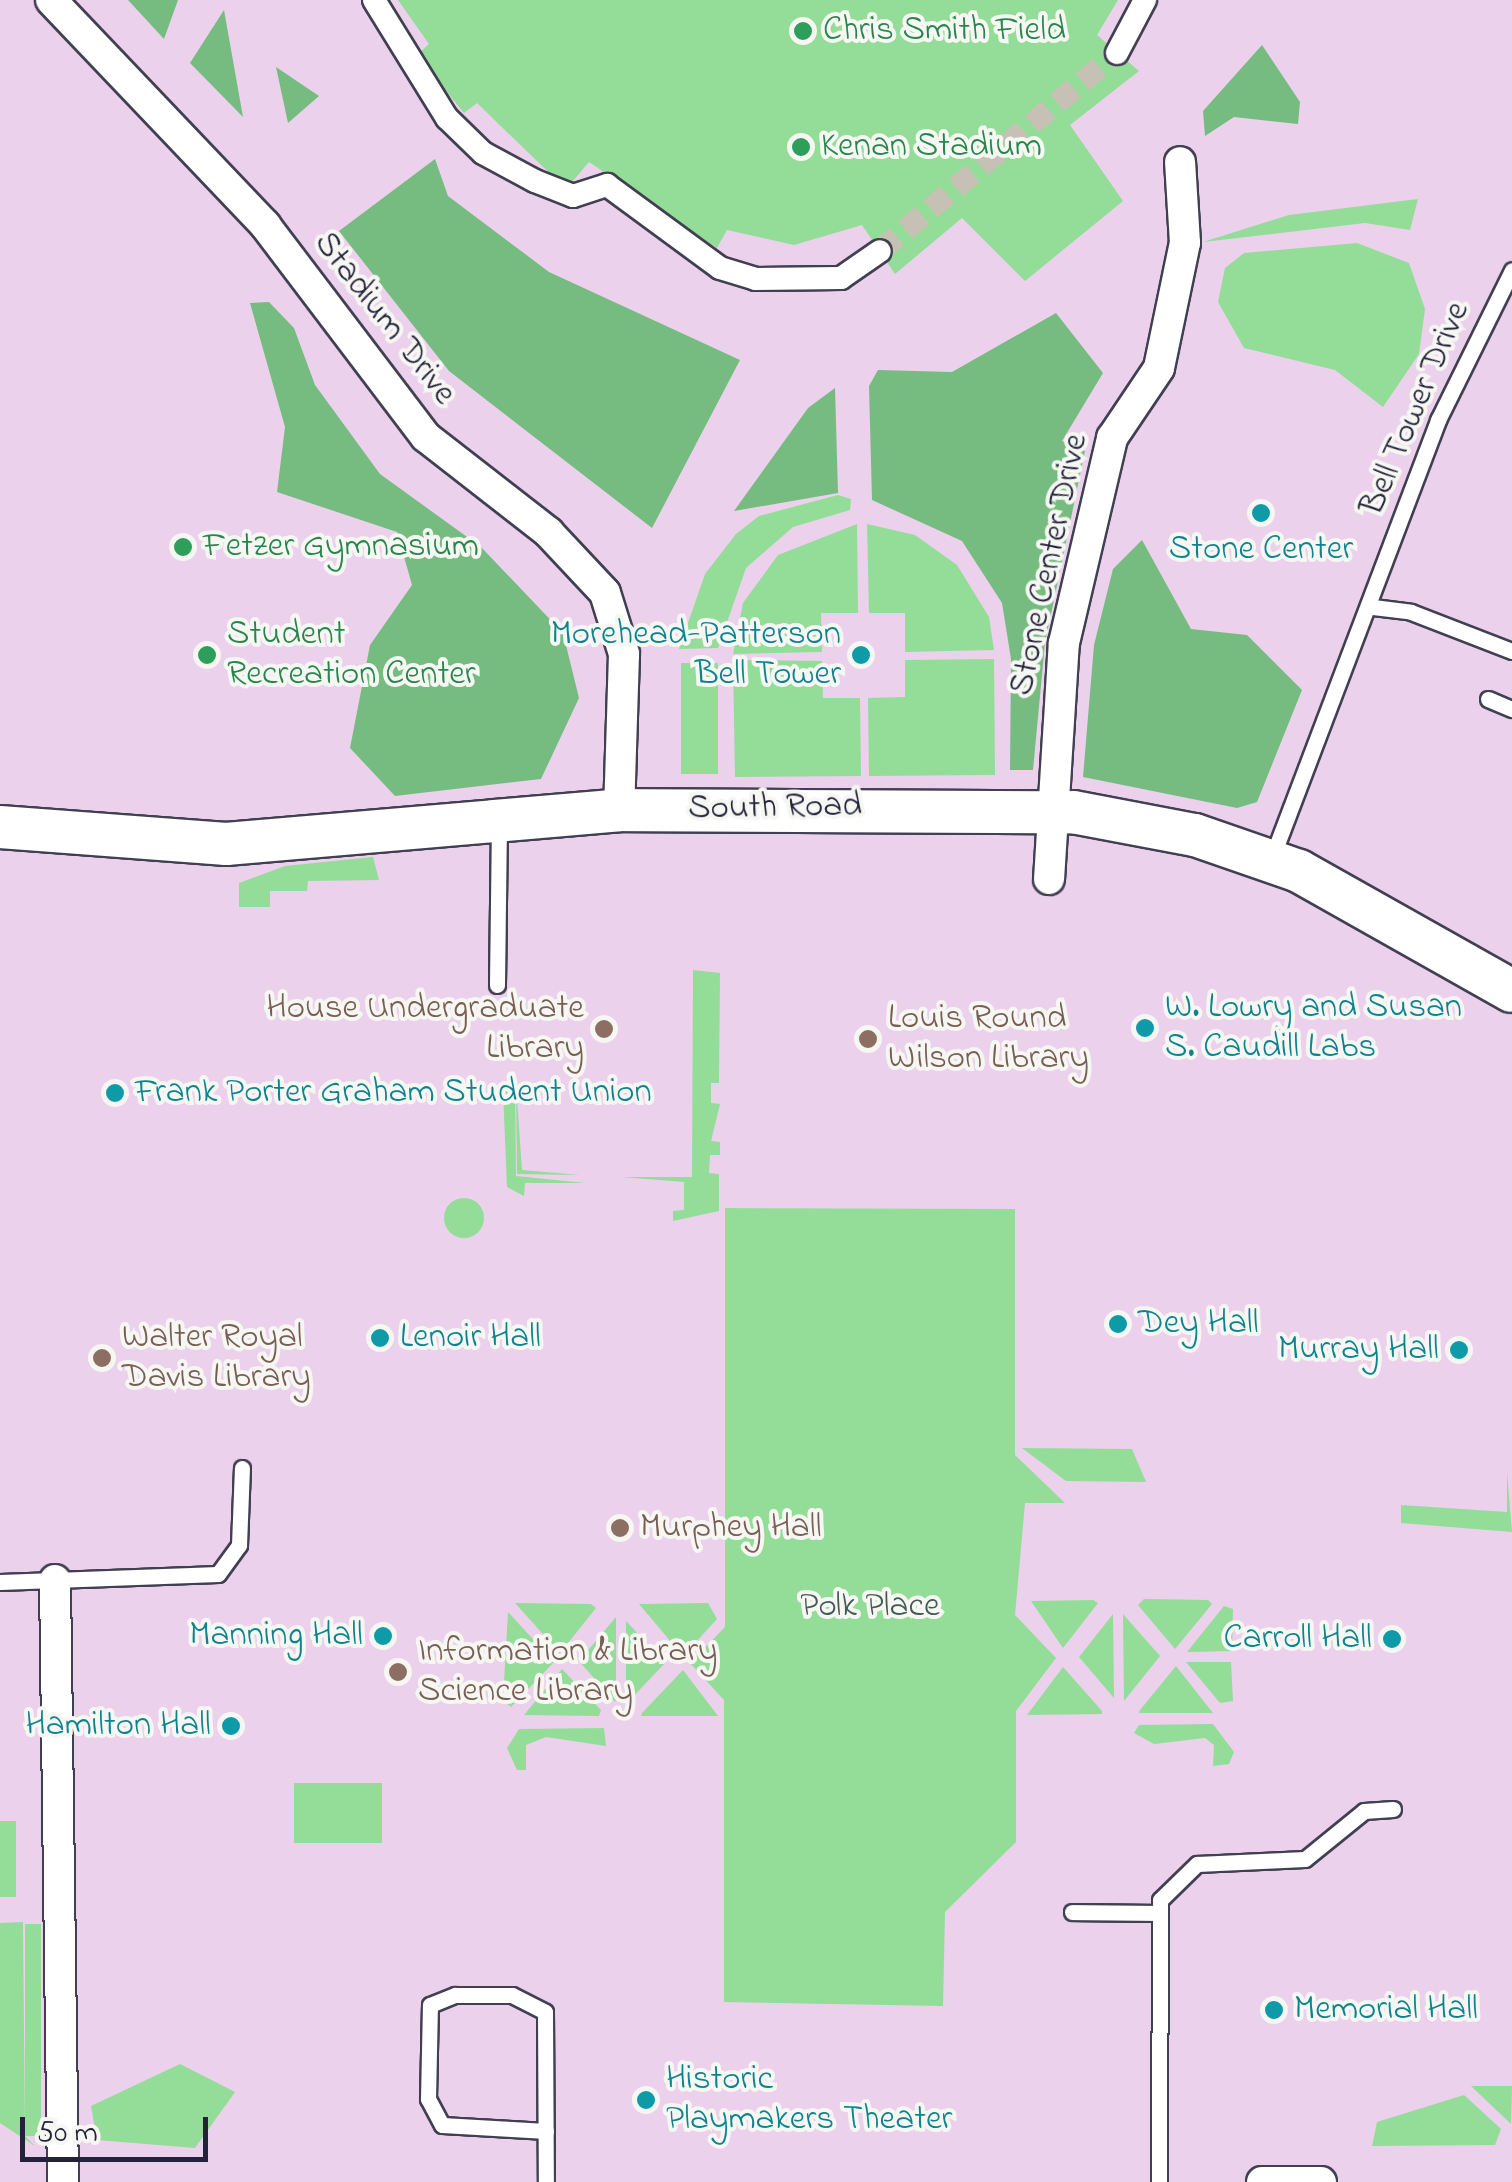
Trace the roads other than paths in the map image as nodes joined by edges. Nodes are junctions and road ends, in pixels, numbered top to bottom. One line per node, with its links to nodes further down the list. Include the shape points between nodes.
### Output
1 (50, 0): 12 (street, Stadium Drive, via 265,225 426,437 592,575 624,654)
2 (374, 0): 6 (street, via 447,118 483,153 535,181 573,196 607,185 720,268 755,279 841,278)
3 (1145, 0): 4 (street)
4 (1117, 52)
5 (1180, 162): 13 (street, Stone Center Drive, via 1185,243 1159,368 1112,438 1090,521 1064,643)
6 (880, 252)
7 (1512, 270): 8 (lane, Bell Tower Drive, via 1450,391)
8 (1372, 607): 9 (lane, via 1411,612); 16 (lane)
9 (1512, 651)
10 (1488, 699): 11 (lane)
11 (1512, 709)
12 (620, 810): 13 (main road, South Road); 14 (main road, South Road)
13 (1050, 810): 16 (main road, South Road, via 1195,834); 17 (street, Stone Center Drive)
14 (498, 818): 15 (main road, South Road, via 226,844); 18 (lane)
15 (0, 828)
16 (1271, 860): 19 (main road, South Road, via 1388,914)
17 (1049, 879)
18 (497, 985)
19 (1512, 991)
20 (242, 1468): 21 (lane, via 239,1546 218,1574)
21 (54, 1580): 22 (lane); 27 (street)
22 (0, 1582)
23 (1393, 1809): 25 (lane, via 1364,1812 1305,1859 1197,1864)
24 (1072, 1912): 25 (lane)
25 (1154, 1914): 29 (lane)
26 (546, 2131): 26 (lane, via 540,2006 512,1994 454,1995 430,2005 428,2100 442,2126); 28 (lane)
27 (64, 2182)
28 (546, 2182)
29 (1159, 2182)
30 (1262, 2182): 31 (street)
31 (1321, 2182)

